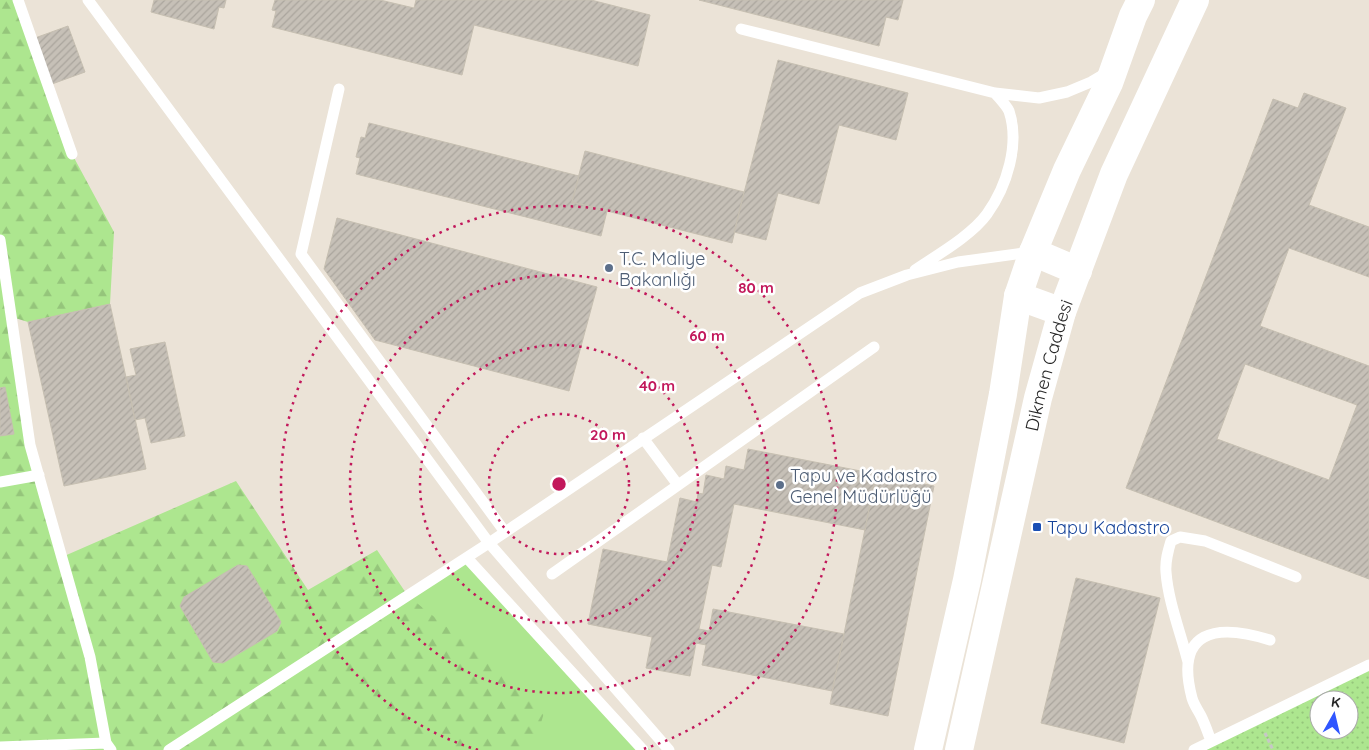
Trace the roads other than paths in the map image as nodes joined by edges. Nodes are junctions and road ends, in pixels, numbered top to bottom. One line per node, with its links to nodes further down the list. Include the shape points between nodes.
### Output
1 (18, 0): 9 (lane)
2 (88, 0): 22 (lane)
3 (1141, 0): 6 (main road, Dikmen Caddesi)
4 (1195, 0): 12 (main road, Dikmen Caddesi, via 1114,174)
5 (741, 29): 8 (lane)
6 (1114, 68): 8 (lane, via 1067,92 1039,98); 11 (main road, Dikmen Caddesi)
7 (339, 90): 21 (lane, via 301,254)
8 (995, 93): 13 (lane, via 1008,110 1013,134 1010,161 1002,187 987,214 961,239)
9 (72, 154)
10 (0, 240): 18 (lane, via 30,445)
11 (1033, 252): 12 (main road); 13 (lane, via 958,262); 14 (main road, Dikmen Caddesi)
12 (1078, 271): 15 (main road, Dikmen Caddesi)
13 (907, 275): 17 (lane, via 860,293)
14 (1018, 296): 15 (main road); 35 (main road, Dikmen Caddesi, via 968,580)
15 (1062, 312): 36 (main road, Dikmen Caddesi, via 1038,398)
16 (874, 347): 20 (lane)
17 (643, 438): 20 (lane); 21 (lane)
18 (39, 475): 19 (lane); 30 (lane, via 90,656)
19 (0, 482)
20 (678, 485): 24 (lane)
21 (505, 532): 22 (lane)
22 (489, 543): 23 (lane); 34 (lane)
23 (467, 558): 32 (lane); 33 (lane)
24 (552, 574)
25 (1296, 577): 27 (lane, via 1205,541 1180,537 1171,541 1166,571)
26 (1270, 640): 27 (lane, via 1229,631 1212,633 1194,644)
27 (1188, 662): 29 (lane, via 1193,701)
28 (1369, 665): 29 (lane)
29 (1211, 741): 37 (lane)
30 (108, 746): 31 (lane)
31 (0, 747)
32 (169, 750)
33 (643, 750)
34 (669, 750)
35 (928, 750)
36 (959, 750)
37 (1194, 750)

